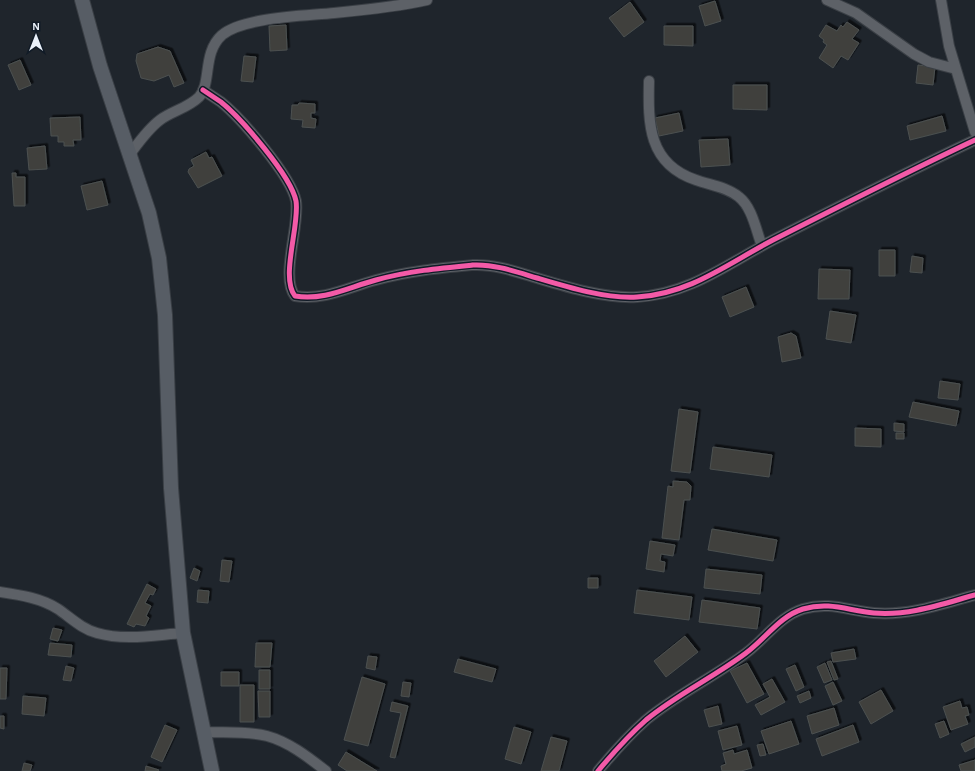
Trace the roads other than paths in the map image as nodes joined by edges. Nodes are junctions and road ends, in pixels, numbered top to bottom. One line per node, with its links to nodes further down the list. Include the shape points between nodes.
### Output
1 (82, 0): 10 (main road, via 100,66)
2 (427, 0): 7 (street, via 367,10 283,18 235,28 222,36 211,50)
3 (827, 0): 5 (street, via 856,13 914,54 929,62)
4 (941, 0): 5 (street)
5 (956, 69): 8 (street)
6 (649, 82): 11 (street, via 648,113 658,153 670,166 688,177 728,190 739,197 748,208)
7 (203, 90): 10 (street, via 199,97 161,119); 11 (street, via 221,102 238,119 292,187 296,202 290,290 296,296 325,296 418,271 478,265 505,269 552,283 611,295 657,296 695,284)
8 (975, 132)
9 (975, 140): 11 (street)
10 (130, 154): 14 (main road, via 149,213 165,315 172,488)
11 (762, 246)
12 (0, 592): 14 (street, via 47,603 96,633 127,637)
13 (975, 594): 18 (street, via 928,608 900,613 874,613 823,605 802,609 787,617 731,664 647,719 626,738)
14 (183, 633): 15 (main road)
15 (204, 732): 16 (main road); 17 (street, via 247,733 268,737 303,753)
16 (212, 771)
17 (326, 771)
18 (598, 771)

